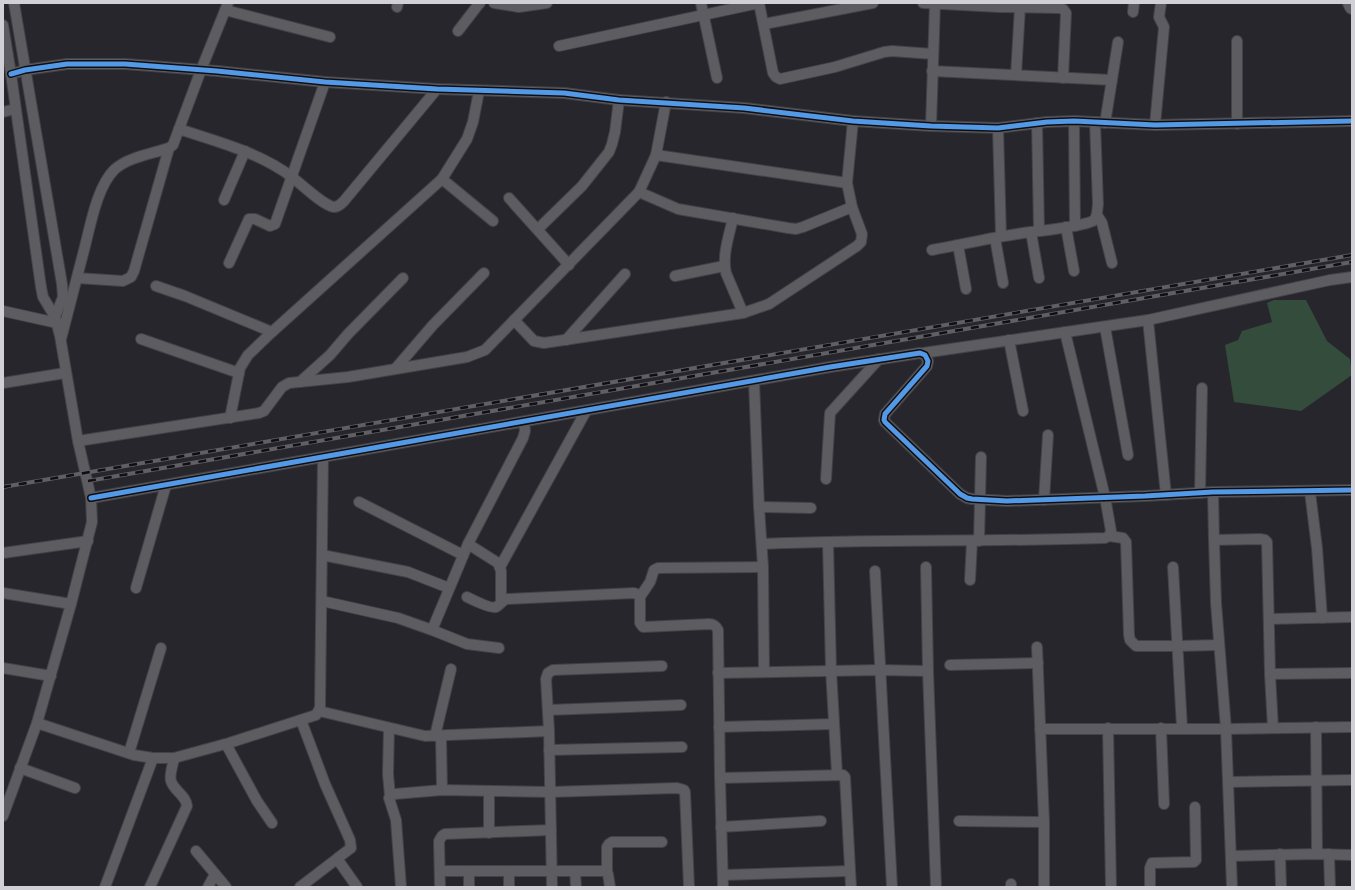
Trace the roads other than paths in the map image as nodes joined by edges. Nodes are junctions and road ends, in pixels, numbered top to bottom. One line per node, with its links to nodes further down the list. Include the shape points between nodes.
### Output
1 (14, 3): 24 (street)
2 (480, 3): 18 (street)
3 (494, 3): 4 (street, via 520,7)
4 (547, 3)
5 (701, 3): 15 (street)
6 (873, 3): 16 (street)
7 (923, 3): 8 (street)
8 (935, 3): 11 (street); 23 (street)
9 (1161, 3): 45 (street, via 1159,17 1164,27)
10 (1350, 3): 14 (main road)
11 (999, 5): 13 (street)
12 (226, 6): 19 (street); 25 (street)
13 (1020, 7): 28 (street); 30 (street, via 1059,8 1066,13)
14 (1352, 7)
15 (704, 16): 16 (street, via 759,3); 22 (street); 29 (street)
16 (764, 24): 23 (street, via 773,73 780,79 835,67 884,52)
17 (3, 25): 27 (street)
18 (458, 31)
19 (330, 37)
20 (1237, 41): 44 (street)
21 (1118, 42): 31 (street)
22 (559, 46)
23 (933, 54): 26 (street)
24 (25, 70): 25 (street, via 68,64 125,64); 27 (street); 85 (street, via 62,284 63,297)
25 (200, 70): 32 (street); 48 (street)
26 (932, 71): 28 (street); 46 (street)
27 (11, 74): 37 (street)
28 (1016, 75): 30 (street)
29 (717, 78)
30 (1063, 78): 31 (street)
31 (1112, 80): 42 (street)
32 (325, 82): 33 (street); 52 (street)
33 (437, 89): 34 (street); 52 (street, via 339,206 326,204)
34 (479, 91): 35 (street, via 564,93); 53 (street, via 468,139)
35 (619, 100): 36 (street); 63 (street, via 615,132 609,152 582,186)
36 (666, 102): 40 (street); 51 (street)
37 (16, 109): 38 (street); 85 (street, via 41,287 45,301)
38 (3, 112)
39 (1352, 120): 44 (street)
40 (853, 121): 46 (street); 54 (street)
41 (1074, 121): 42 (street); 43 (street); 62 (street)
42 (1100, 122): 45 (street); 59 (street)
43 (1037, 123): 47 (street); 64 (street)
44 (1236, 124): 45 (street)
45 (1155, 125)
46 (931, 126): 47 (street)
47 (998, 128): 65 (street)
48 (179, 129): 49 (street, via 175,142); 50 (street)
49 (169, 148): 77 (street, via 122,164 110,174 100,195); 77 (street, via 131,277 123,281)
50 (245, 151): 52 (street); 57 (street)
51 (656, 155): 54 (street); 55 (street)
52 (291, 176): 68 (street, via 275,224 270,226 249,219)
53 (442, 179): 61 (street); 89 (street)
54 (847, 183): 58 (street)
55 (639, 192): 60 (street, via 678,209); 70 (street)
56 (509, 198): 63 (street)
57 (224, 200)
58 (852, 207): 60 (street, via 796,229); 84 (street, via 862,234 861,242 857,246 769,304)
59 (1097, 215): 62 (street, via 1092,221); 69 (street, via 1102,223)
60 (733, 218): 71 (street)
61 (492, 221)
62 (1070, 226): 64 (street); 72 (street)
63 (538, 229): 70 (street)
64 (1035, 231): 65 (street); 79 (street)
65 (998, 237): 66 (street); 80 (street)
66 (958, 245): 67 (street); 82 (street)
67 (932, 250)
68 (229, 263)
69 (1112, 263)
70 (568, 266): 86 (street)
71 (724, 266): 75 (street); 84 (street)
72 (1074, 271)
73 (484, 273): 97 (street, via 433,325)
74 (625, 274): 92 (street)
75 (675, 276)
76 (1352, 277): 87 (street)
77 (77, 278): 94 (street)
78 (403, 278): 101 (street, via 330,355)
79 (1039, 278)
80 (1003, 283)
81 (156, 286): 89 (street)
82 (966, 289)
83 (3, 311): 85 (street)
84 (743, 313): 92 (street)
85 (56, 320): 94 (street)
86 (514, 320): 92 (street, via 534,341 540,343); 97 (street, via 494,342 479,353)
87 (1148, 320): 88 (street); 119 (street)
88 (1105, 327): 90 (street); 110 (street)
89 (272, 332): 99 (street, via 248,356)
90 (1065, 332): 93 (street); 120 (street)
91 (141, 338): 99 (street)
92 (566, 340)
93 (1009, 340): 95 (street); 105 (street)
94 (61, 341): 98 (street)
95 (922, 353): 96 (street); 122 (street, via 927,357 927,366 885,414 884,420 964,497)
96 (879, 359): 100 (street); 113 (street, via 830,413)
97 (396, 368): 101 (street)
98 (65, 373): 102 (street); 109 (street)
99 (239, 373): 106 (street)
100 (754, 381): 104 (street); 125 (street)
101 (300, 382): 106 (street, via 282,387 262,412)
102 (3, 383)
103 (1202, 388): 118 (street)
104 (586, 411): 107 (street); 138 (street)
105 (1023, 411)
106 (230, 418): 109 (street)
107 (524, 422): 111 (street); 132 (street, via 523,438)
108 (1048, 435): 123 (street)
109 (78, 441): 121 (street)
110 (1128, 455)
111 (323, 457): 114 (street); 135 (street)
112 (981, 457): 122 (street)
113 (826, 479)
114 (166, 485): 121 (street); 143 (street)
115 (1352, 490): 117 (street)
116 (1213, 492): 117 (street); 118 (street); 128 (street)
117 (1310, 492): 152 (street)
118 (1200, 493): 119 (street)
119 (1166, 495): 120 (street)
120 (1105, 497): 123 (street); 127 (street, via 1111,532)
121 (91, 498): 129 (street, via 92,522)
122 (980, 499): 123 (street); 130 (street)
123 (1044, 500)
124 (359, 502): 136 (street)
125 (759, 507): 126 (street); 133 (street)
126 (811, 508)
127 (1109, 536): 130 (street); 156 (street, via 1123,538 1126,542 1130,640 1136,646)
128 (1214, 540): 153 (street, via 1265,540); 155 (street)
129 (88, 541): 134 (street); 150 (street)
130 (975, 541): 131 (street); 142 (street)
131 (828, 542): 133 (street); 165 (street)
132 (468, 544): 136 (street); 138 (street, via 498,563)
133 (762, 544): 137 (street)
134 (3, 553)
135 (322, 555): 144 (street, via 408,572); 148 (street)
136 (463, 555): 144 (street)
137 (763, 566): 146 (street, via 658,568 654,570 650,582); 167 (street)
138 (500, 567): 149 (street)
139 (926, 567): 168 (street)
140 (1173, 567): 156 (street)
141 (875, 570): 166 (street)
142 (970, 580)
143 (136, 588)
144 (449, 588): 154 (street)
145 (3, 593): 150 (street)
146 (640, 596): 149 (street, via 634,593 507,599); 169 (street, via 640,623 643,627 713,624 718,630)
147 (467, 597): 149 (street, via 492,607)
148 (322, 600): 154 (street, via 398,618); 175 (street)
149 (501, 602)
150 (71, 604): 172 (street)
151 (1352, 617): 152 (street)
152 (1322, 618): 153 (street)
153 (1269, 619): 171 (street)
154 (432, 630): 159 (street, via 467,644)
155 (1219, 645): 156 (street); 188 (street)
156 (1178, 646): 185 (street)
157 (1037, 647): 160 (street)
158 (161, 648): 194 (street)
159 (499, 648)
160 (1038, 663): 161 (street); 187 (street)
161 (950, 665)
162 (662, 666): 174 (street, via 552,670 546,679)
163 (3, 668): 172 (street)
164 (451, 668): 190 (street)
165 (831, 670): 166 (street); 167 (street); 178 (street)
166 (880, 670): 168 (street); 251 (street)
167 (764, 671): 169 (street)
168 (928, 671): 252 (street)
169 (718, 673): 179 (street)
170 (1352, 673): 171 (street)
171 (1270, 674): 186 (street)
172 (51, 676): 177 (street)
173 (681, 705): 174 (street)
174 (548, 710): 189 (street)
175 (319, 711): 176 (street, via 316,715); 182 (street)
176 (301, 720): 191 (street); 225 (street, via 350,840 351,848)
177 (37, 723): 194 (street); 197 (street)
178 (834, 724): 179 (street); 198 (street)
179 (719, 727): 199 (street)
180 (1316, 727): 181 (street); 186 (street); 200 (street)
181 (1352, 727)
182 (389, 728): 190 (street, via 419,735); 207 (street)
183 (1108, 728): 184 (street); 187 (street); 254 (street)
184 (1161, 728): 185 (street); 208 (street)
185 (1182, 728): 188 (street)
186 (1273, 728): 188 (street)
187 (1040, 729): 213 (street)
188 (1226, 729): 202 (street)
189 (549, 731): 190 (street); 193 (street)
190 (438, 736): 204 (street)
191 (226, 744): 196 (street); 214 (street, via 257,802)
192 (682, 747): 193 (street)
193 (549, 750): 206 (street)
194 (129, 753): 195 (street)
195 (153, 758): 196 (street); 235 (street)
196 (174, 758): 236 (street, via 170,778 187,806)
197 (20, 768): 203 (street); 210 (street)
198 (836, 774): 199 (street); 231 (street, via 845,777)
199 (720, 778): 215 (street)
200 (1316, 780): 201 (street); 202 (street); 221 (street)
201 (1352, 780)
202 (1228, 782): 224 (street)
203 (75, 788)
204 (442, 790): 205 (street); 207 (street)
205 (489, 791): 206 (street); 217 (street)
206 (550, 792): 216 (street); 248 (street, via 677,788 684,790)
207 (390, 796): 241 (street, via 389,803 397,825)
208 (1164, 804)
209 (1195, 807): 255 (street, via 1196,860 1152,863)
210 (3, 816)
211 (820, 821): 215 (street)
212 (959, 821): 213 (street)
213 (1044, 822): 253 (street)
214 (272, 823)
215 (721, 827): 234 (street)
216 (551, 830): 217 (street); 229 (street)
217 (489, 832): 226 (street, via 442,836 439,840)
218 (662, 842): 232 (street, via 612,842 607,847)
219 (196, 851): 233 (street)
220 (1280, 854): 221 (street); 224 (street); 257 (street)
221 (1317, 854): 222 (street)
222 (1329, 854): 223 (street); 258 (street)
223 (1352, 855)
224 (1231, 856): 256 (street)
225 (338, 858): 239 (street); 240 (street)
226 (440, 871): 227 (street); 242 (street)
227 (469, 871): 228 (street); 243 (street)
228 (509, 871): 229 (street); 244 (street)
229 (552, 871): 230 (street); 245 (street)
230 (575, 871): 232 (street); 246 (street)
231 (850, 871): 234 (street); 250 (street)
232 (607, 872): 247 (street)
233 (215, 874): 237 (street); 238 (street)
234 (723, 875): 249 (street)
235 (105, 887)
236 (150, 887)
237 (208, 887)
238 (226, 887)
239 (300, 887)
240 (357, 887)
241 (401, 887)
242 (440, 887)
243 (470, 887)
244 (510, 887)
245 (552, 887)
246 (576, 887)
247 (610, 887)
248 (689, 887)
249 (724, 887)
250 (851, 887)
251 (892, 887)
252 (936, 887)
253 (1044, 887)
254 (1111, 887)
255 (1150, 887)
256 (1232, 887)
257 (1281, 887)
258 (1330, 887)

